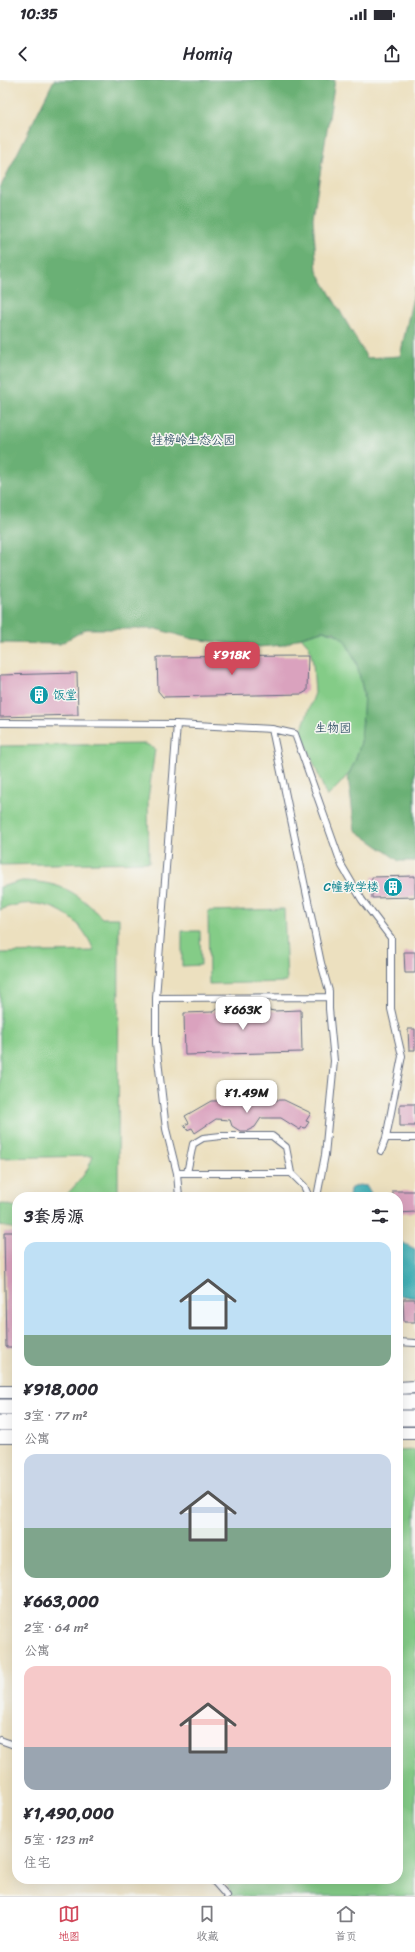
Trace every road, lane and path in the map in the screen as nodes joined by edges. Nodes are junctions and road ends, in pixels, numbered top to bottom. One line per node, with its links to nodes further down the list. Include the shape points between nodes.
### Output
1 (0, 723): 2 (lane)
2 (177, 724): 3 (lane); 5 (lane)
3 (272, 730): 4 (lane, via 329,991); 6 (lane, via 295,734 342,866 362,900 391,938 391,1009 402,1056)
4 (328, 997): 5 (lane); 14 (lane, via 334,1060)
5 (156, 998): 11 (lane, via 156,1043 166,1129)
6 (386, 1138): 7 (lane); 8 (lane)
7 (415, 1138)
8 (381, 1151)
9 (187, 1173): 10 (lane); 10 (lane, via 193,1144 203,1138 272,1136 286,1147); 11 (lane)
10 (291, 1173): 13 (lane)
11 (177, 1174): 12 (lane)
12 (179, 1192)
13 (307, 1192)
14 (318, 1192)
15 (403, 1342): 16 (lane)
16 (415, 1343)
17 (403, 1388): 18 (street)
18 (415, 1388)
19 (0, 1392): 20 (street)
20 (12, 1392)
21 (403, 1402): 22 (street)
22 (415, 1402)
23 (0, 1407): 24 (street)
24 (12, 1407)
25 (403, 1418): 26 (street)
26 (415, 1418)
27 (12, 1423): 28 (street)
28 (0, 1424)
29 (403, 1433): 30 (street)
30 (415, 1433)
31 (0, 1437): 32 (street)
32 (12, 1437)
33 (0, 1740): 34 (lane)
34 (12, 1744)
35 (216, 1884): 36 (lane)
36 (227, 1896)

